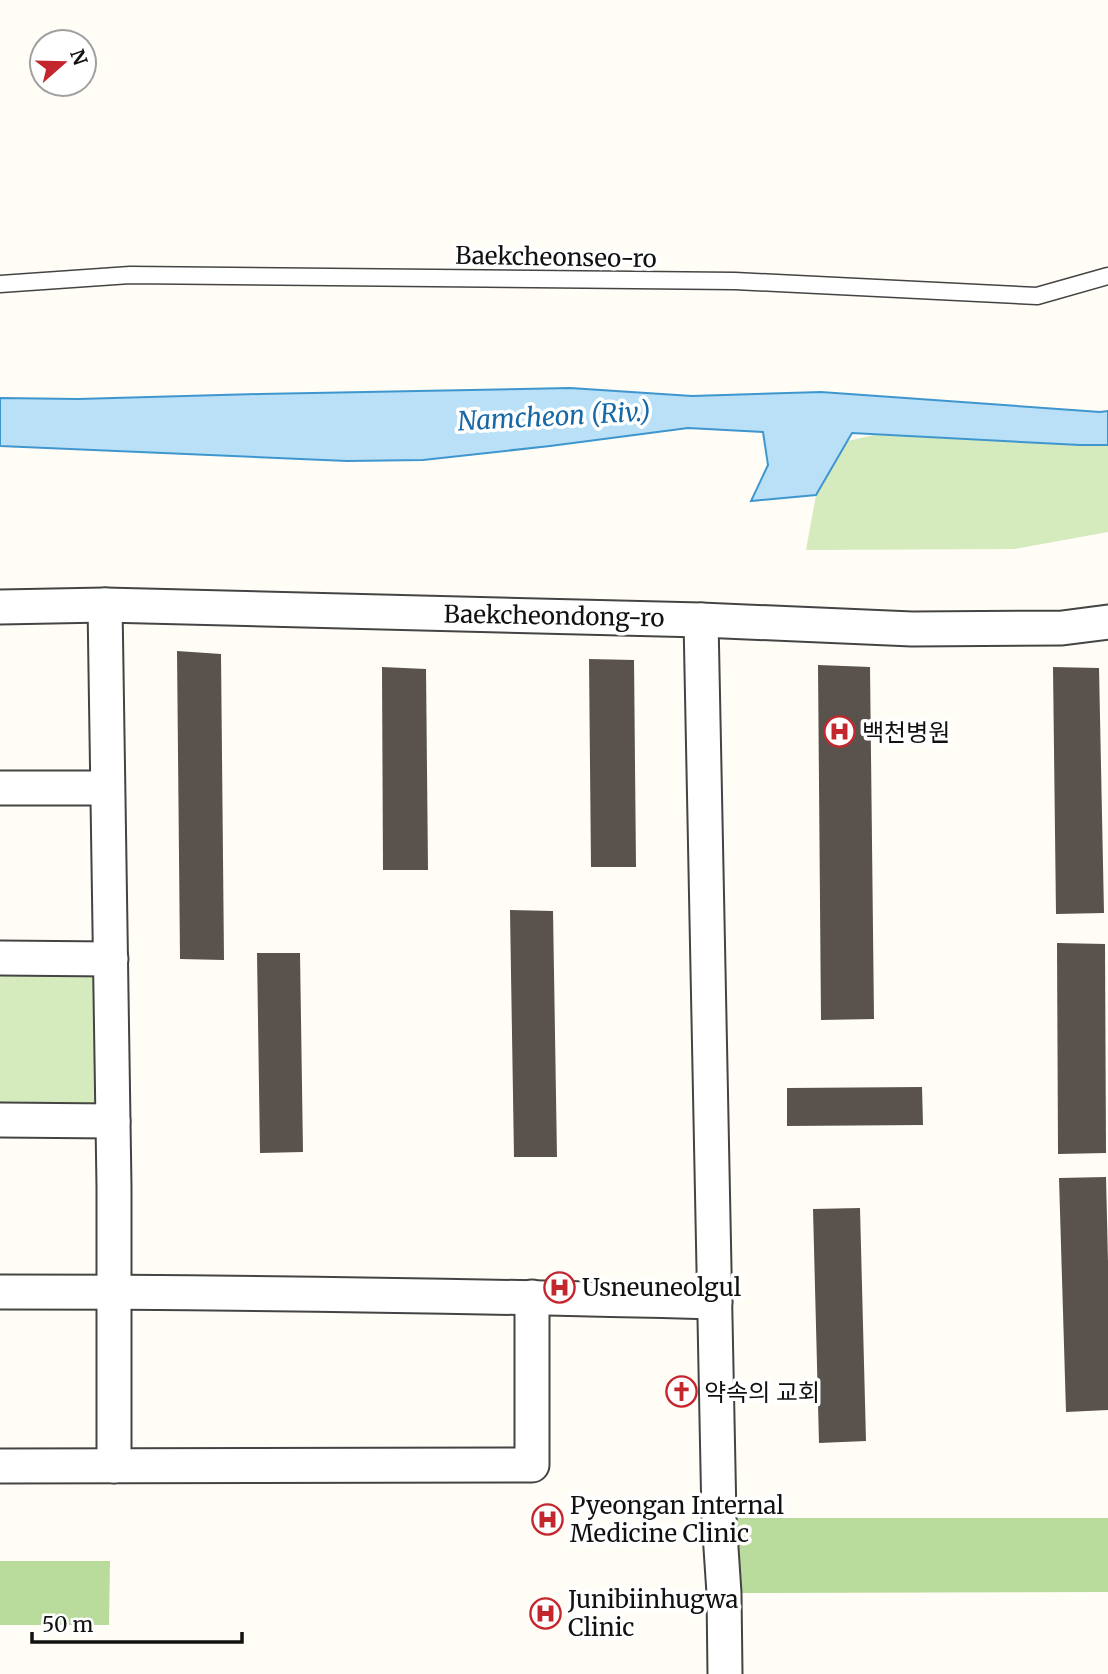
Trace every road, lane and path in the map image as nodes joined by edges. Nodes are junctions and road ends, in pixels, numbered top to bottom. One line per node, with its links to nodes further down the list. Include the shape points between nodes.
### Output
1 (1108, 276): 2 (lane, Baekcheonseo-ro, via 1037,296 721,281 130,275)
2 (0, 284)
3 (105, 605): 4 (street, Baekcheondong-ro); 5 (street, Baekcheondong-ro); 8 (street)
4 (0, 607)
5 (701, 620): 6 (street, Baekcheondong-ro, via 912,629 1062,628); 16 (street)
6 (1108, 622)
7 (0, 788): 8 (street)
8 (107, 788): 10 (street)
9 (0, 958): 10 (street)
10 (111, 959): 12 (street)
11 (0, 1120): 12 (street)
12 (113, 1121): 14 (street)
13 (0, 1292): 14 (street)
14 (114, 1292): 15 (street); 18 (street)
15 (532, 1297): 16 (street); 18 (street, via 532,1465)
16 (715, 1302): 19 (street)
17 (0, 1466): 18 (street)
18 (114, 1466)
19 (725, 1674)

